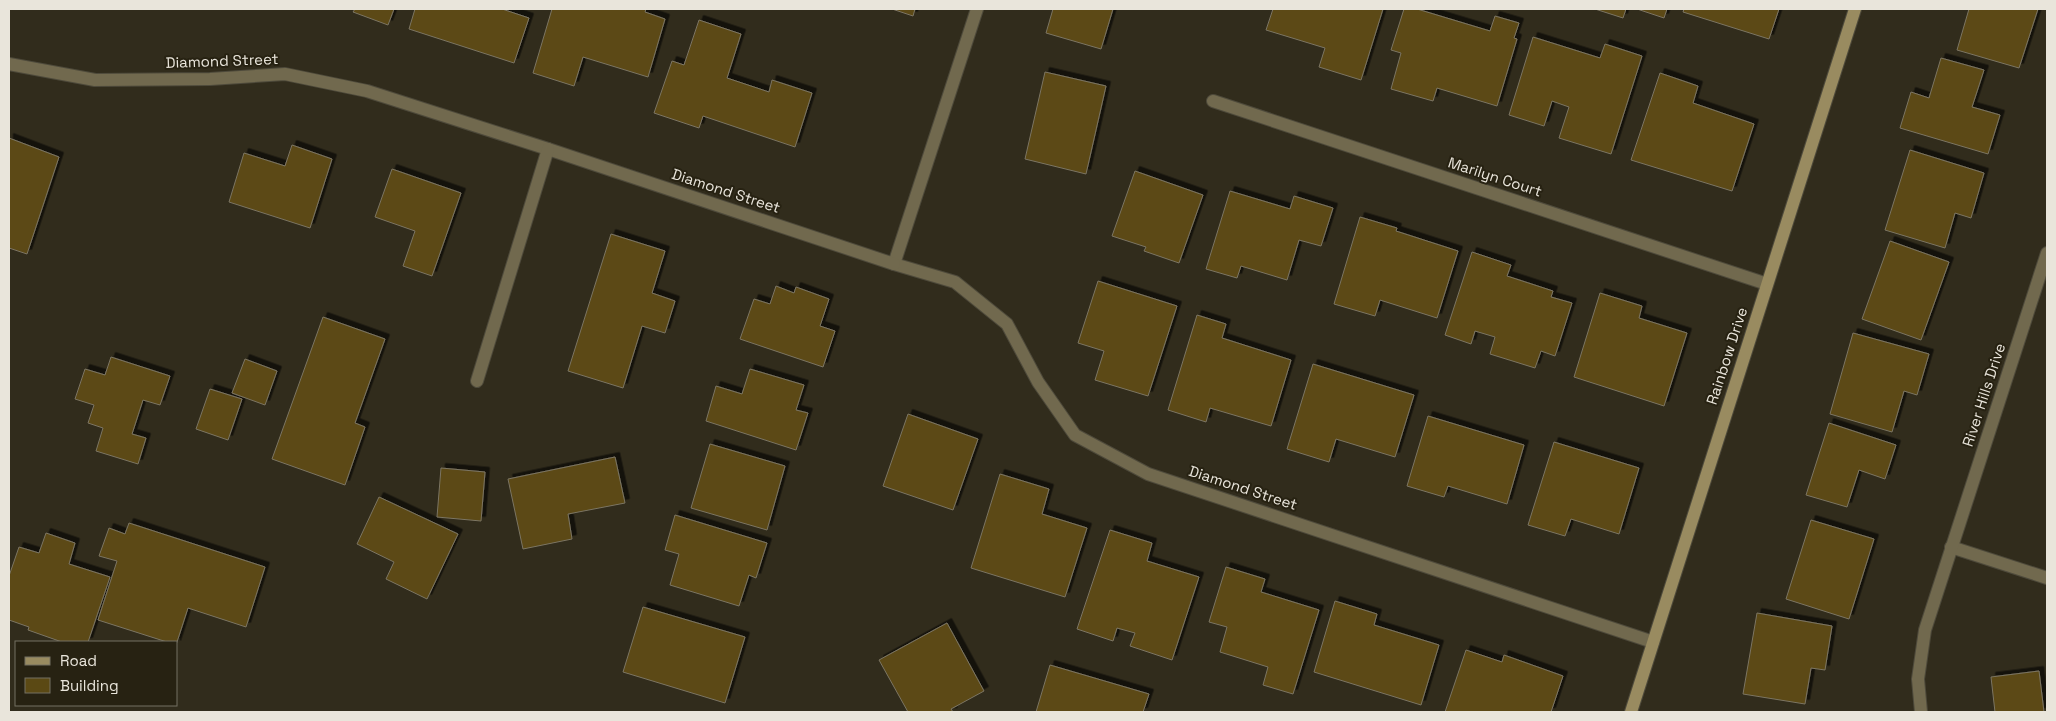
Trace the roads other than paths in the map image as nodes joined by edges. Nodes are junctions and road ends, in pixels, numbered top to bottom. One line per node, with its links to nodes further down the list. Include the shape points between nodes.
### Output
1 (977, 9): 7 (street)
2 (1855, 9): 8 (street, Rainbow Drive)
3 (9, 64): 5 (street, Diamond Street, via 95,80 285,74 367,91)
4 (1213, 102): 8 (street, Marilyn Court)
5 (548, 149): 7 (street, Diamond Street); 9 (street)
6 (2047, 253): 10 (street, River Hills Drive)
7 (894, 264): 12 (street, Diamond Street, via 955,282 1007,324 1038,382 1075,436 1148,474)
8 (1767, 284): 12 (street, Rainbow Drive)
9 (477, 381)
10 (1951, 548): 11 (street); 14 (street, River Hills Drive, via 1925,630 1918,679)
11 (2047, 578)
12 (1653, 642): 13 (street, Rainbow Drive)
13 (1631, 712)
14 (1921, 712)

